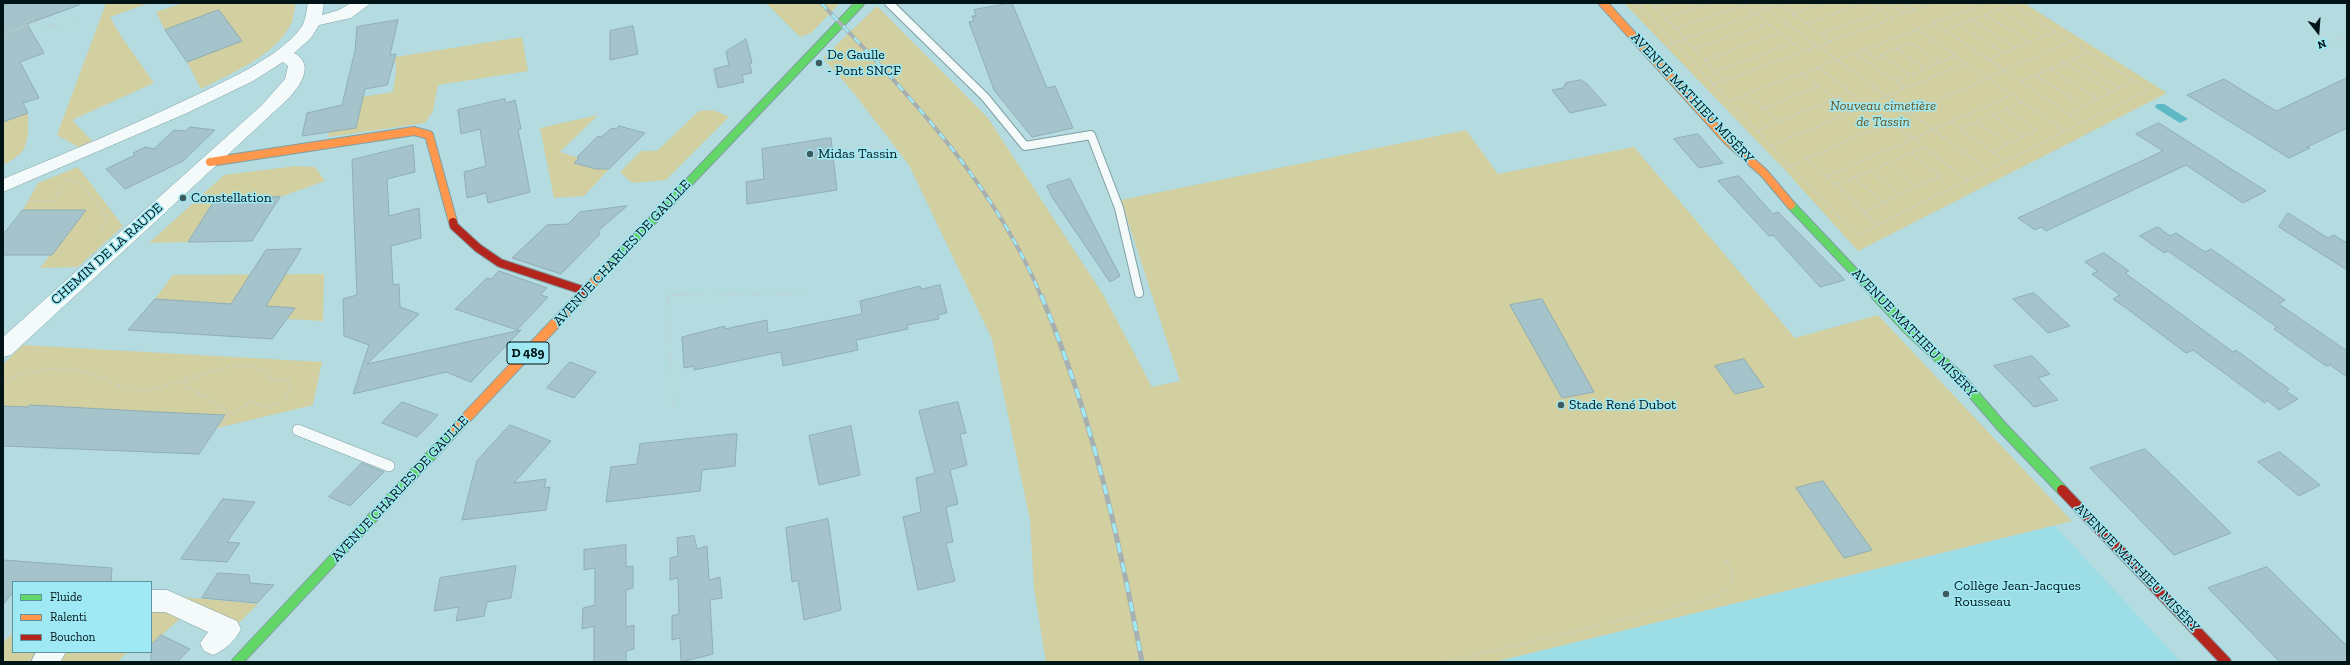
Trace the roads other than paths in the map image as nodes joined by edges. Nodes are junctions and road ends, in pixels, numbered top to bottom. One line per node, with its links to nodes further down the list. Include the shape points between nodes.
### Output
1 (316, 3): 6 (street)
2 (363, 3): 6 (street, via 345,14)
3 (860, 3): 10 (street, AVENUE CHARLES DE GAULLE / D 489)
4 (890, 3): 11 (lane, via 985,97 1025,146 1091,135 1119,208)
5 (1603, 3): 20 (street, AVENUE MATHIEU MISÉRY, via 1726,138 1783,193 1797,213 1985,405 2002,427)
6 (312, 22): 7 (street, via 306,33)
7 (281, 54): 8 (street, CHEMIN DE LA RAUDE, via 294,59 298,65 293,81 268,109); 9 (street, via 207,97 106,144)
8 (210, 162): 10 (street, via 414,131 429,135 454,226 478,248 500,263); 12 (street, CHEMIN DE LA RAUDE)
9 (3, 186)
10 (584, 291): 19 (street, AVENUE CHARLES DE GAULLE / D 489)
11 (1138, 293)
12 (3, 349)
13 (298, 430): 14 (lane)
14 (389, 466)
15 (152, 601): 16 (street, via 167,601 228,629)
16 (213, 643)
17 (52, 653): 18 (street)
18 (44, 662)
19 (237, 662)
20 (2226, 662)

